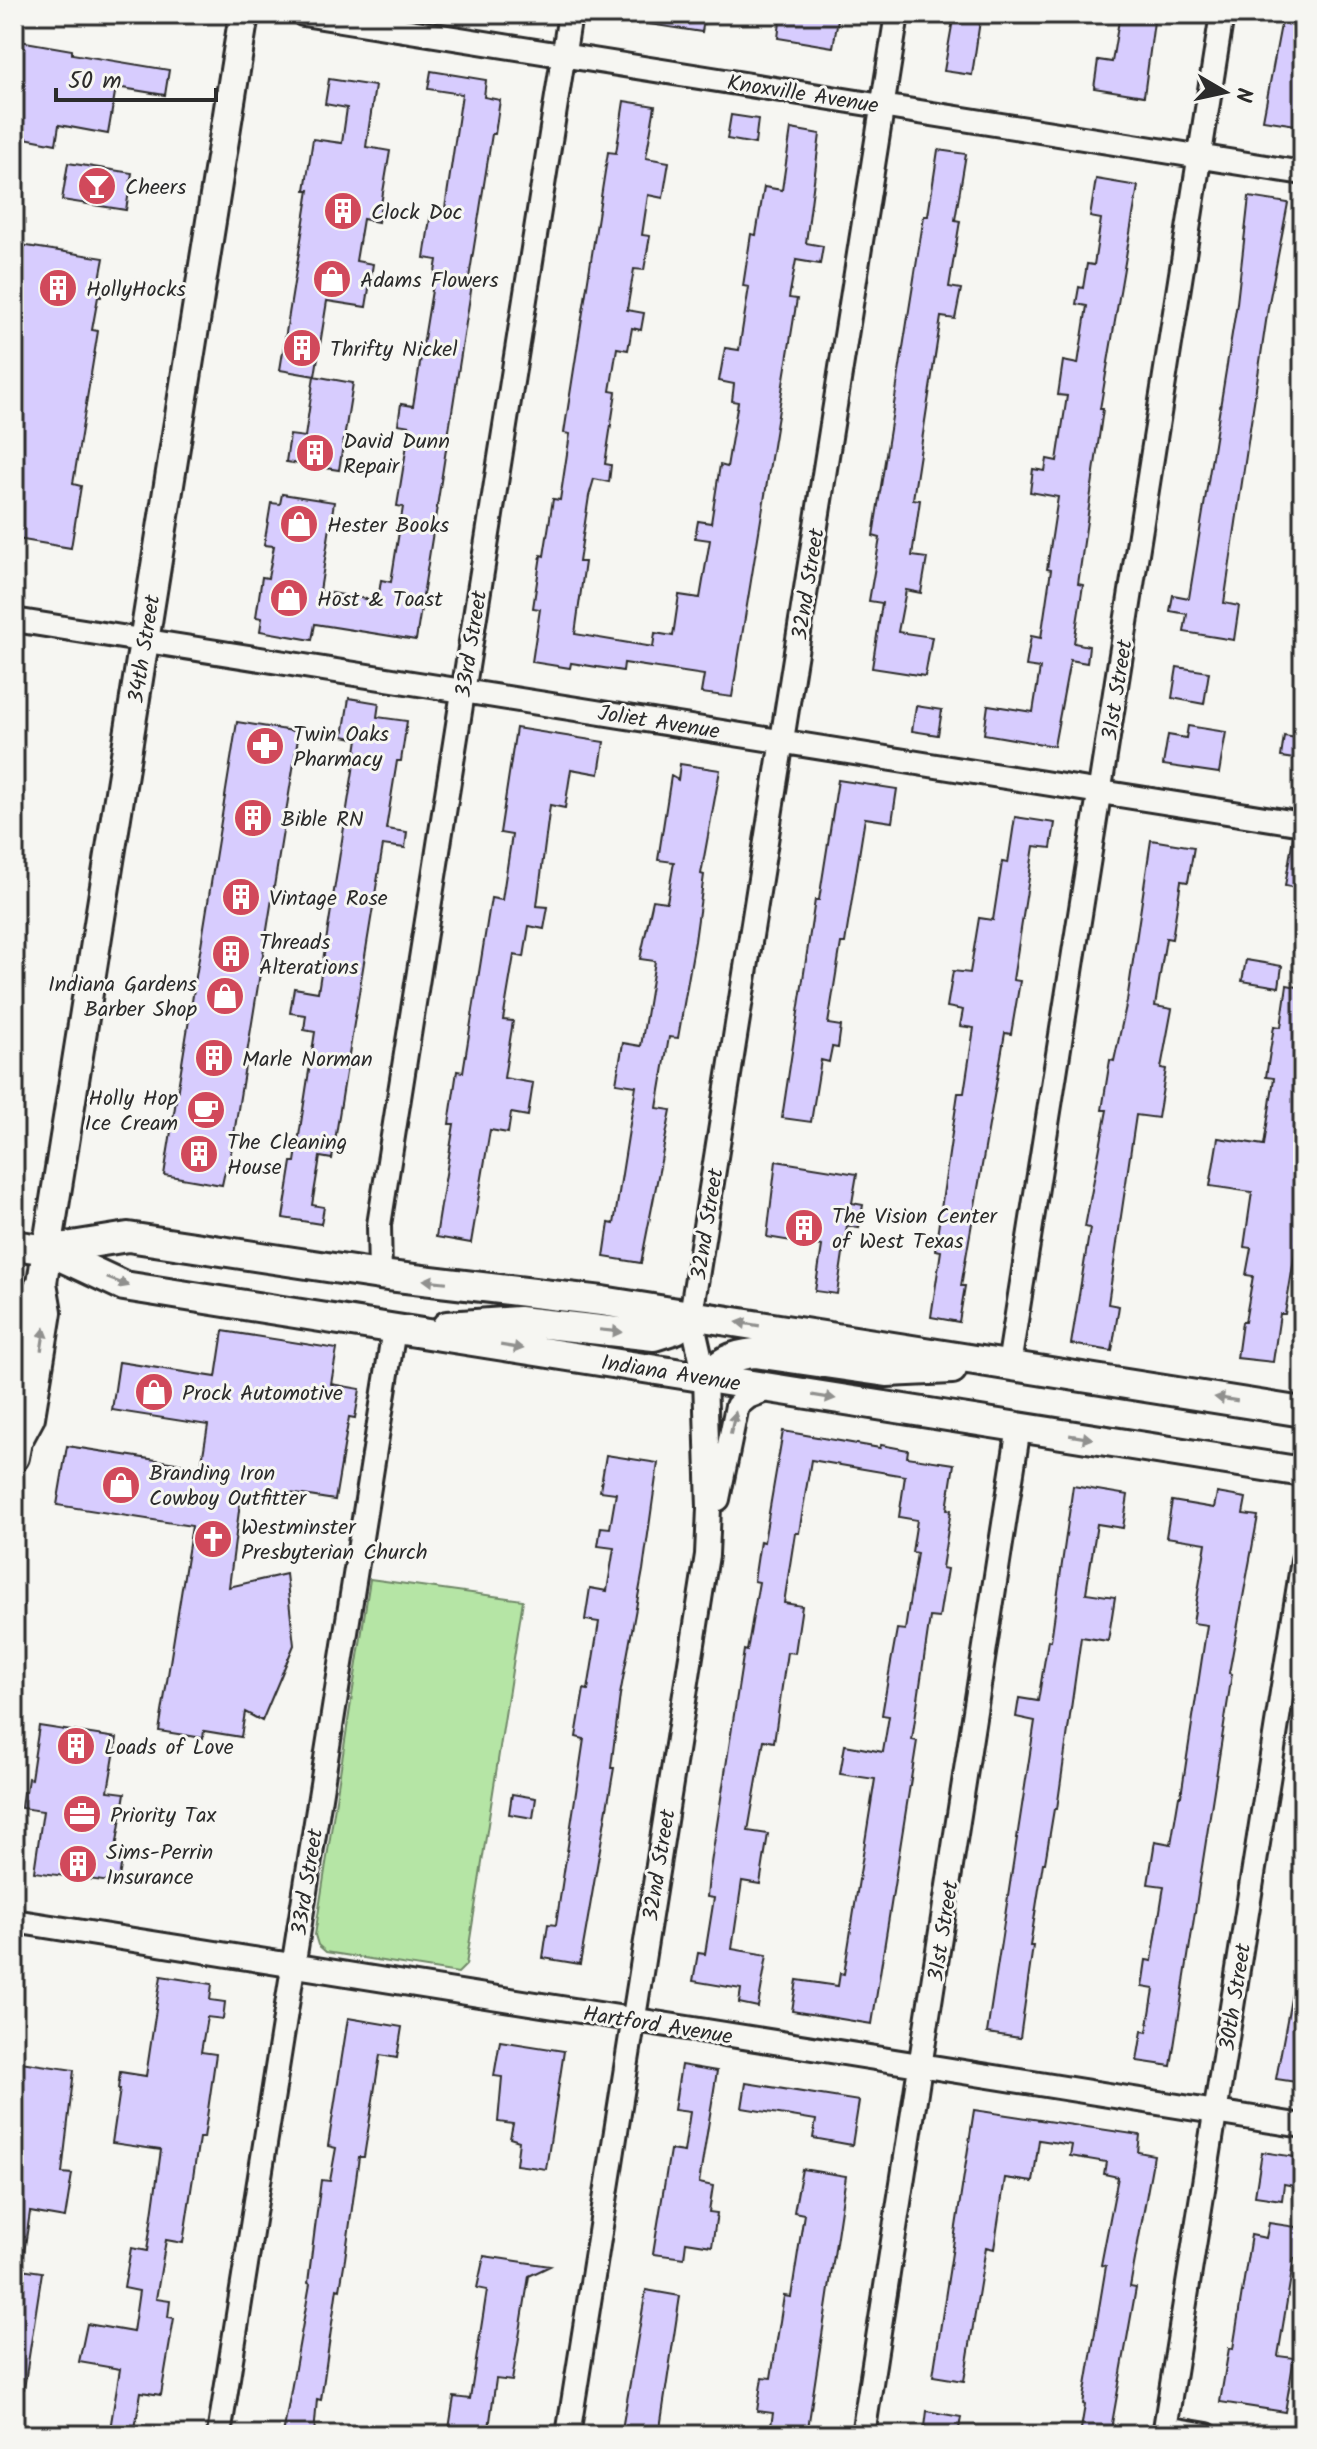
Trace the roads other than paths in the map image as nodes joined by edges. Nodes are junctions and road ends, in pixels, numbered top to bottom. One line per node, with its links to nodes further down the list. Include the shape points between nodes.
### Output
1 (244, 14): 11 (main road, 34th Street)
2 (303, 14): 6 (street, Knoxville Avenue)
3 (570, 14): 6 (street, 33rd Street)
4 (897, 14): 7 (street, 32nd Street)
5 (1222, 14): 8 (street, 31st Street)
6 (563, 55): 7 (street, Knoxville Avenue); 12 (street, 33rd Street)
7 (882, 105): 8 (street, Knoxville Avenue); 13 (street, 32nd Street)
8 (1200, 156): 9 (street, Knoxville Avenue); 14 (street, 31st Street)
9 (1303, 173)
10 (14, 620): 11 (street, Joliet Avenue)
11 (144, 641): 12 (street, Joliet Avenue); 17 (main road, 34th Street)
12 (463, 691): 13 (street, Joliet Avenue); 18 (street, 33rd Street, via 379,1225)
13 (782, 741): 14 (street, Joliet Avenue); 20 (street, 32nd Street)
14 (1100, 791): 15 (street, Joliet Avenue); 22 (street, 31st Street)
15 (1303, 824)
16 (14, 1245): 17 (main road, Indiana Avenue)
17 (47, 1250): 18 (main road, Indiana Avenue, via 128,1237); 19 (main road, 34th Street); 21 (main road, Indiana Avenue, one-way to 21, via 124,1286)
18 (380, 1275): 20 (main road, Indiana Avenue, one-way to 18)
19 (42, 1283): 23 (main road, 34th Street, via 25,1308); 28 (main road, 34th Street, one-way to 19, via 30,1417 38,1372 47,1312)
20 (691, 1315): 21 (main road, one-way to 20, via 519,1321 654,1336 676,1329); 22 (main road, Indiana Avenue, one-way to 20); 24 (street, 32nd Street)
21 (394, 1329): 24 (main road, Indiana Avenue, one-way to 24); 33 (street, 33rd Street)
22 (1009, 1365): 24 (main road, via 887,1372 755,1353 725,1359); 26 (main road, Indiana Avenue, one-way to 22)
23 (14, 1377)
24 (705, 1377): 25 (main road, Indiana Avenue); 30 (street, 32nd Street)
25 (771, 1388): 27 (main road, Indiana Avenue, one-way to 27); 30 (street, one-way to 25, via 737,1406)
26 (1303, 1412)
27 (1019, 1427): 29 (main road, Indiana Avenue, one-way to 29); 35 (street, 31st Street)
28 (15, 1443)
29 (1303, 1472)
30 (707, 1555): 34 (street, 32nd Street)
31 (1303, 1560): 36 (street, 30th Street)
32 (14, 1921): 33 (street, Hartford Avenue)
33 (293, 1966): 34 (street, Hartford Avenue); 39 (street, 33rd Street)
34 (633, 2020): 35 (street, Hartford Avenue); 40 (street, 32nd Street)
35 (921, 2066): 36 (street, Hartford Avenue); 41 (street, 31st Street)
36 (1216, 2112): 37 (street, Hartford Avenue); 38 (street, 30th Street)
37 (1303, 2126)
38 (1164, 2432): 42 (street)
39 (219, 2435)
40 (568, 2435)
41 (863, 2435)
42 (1207, 2435)

